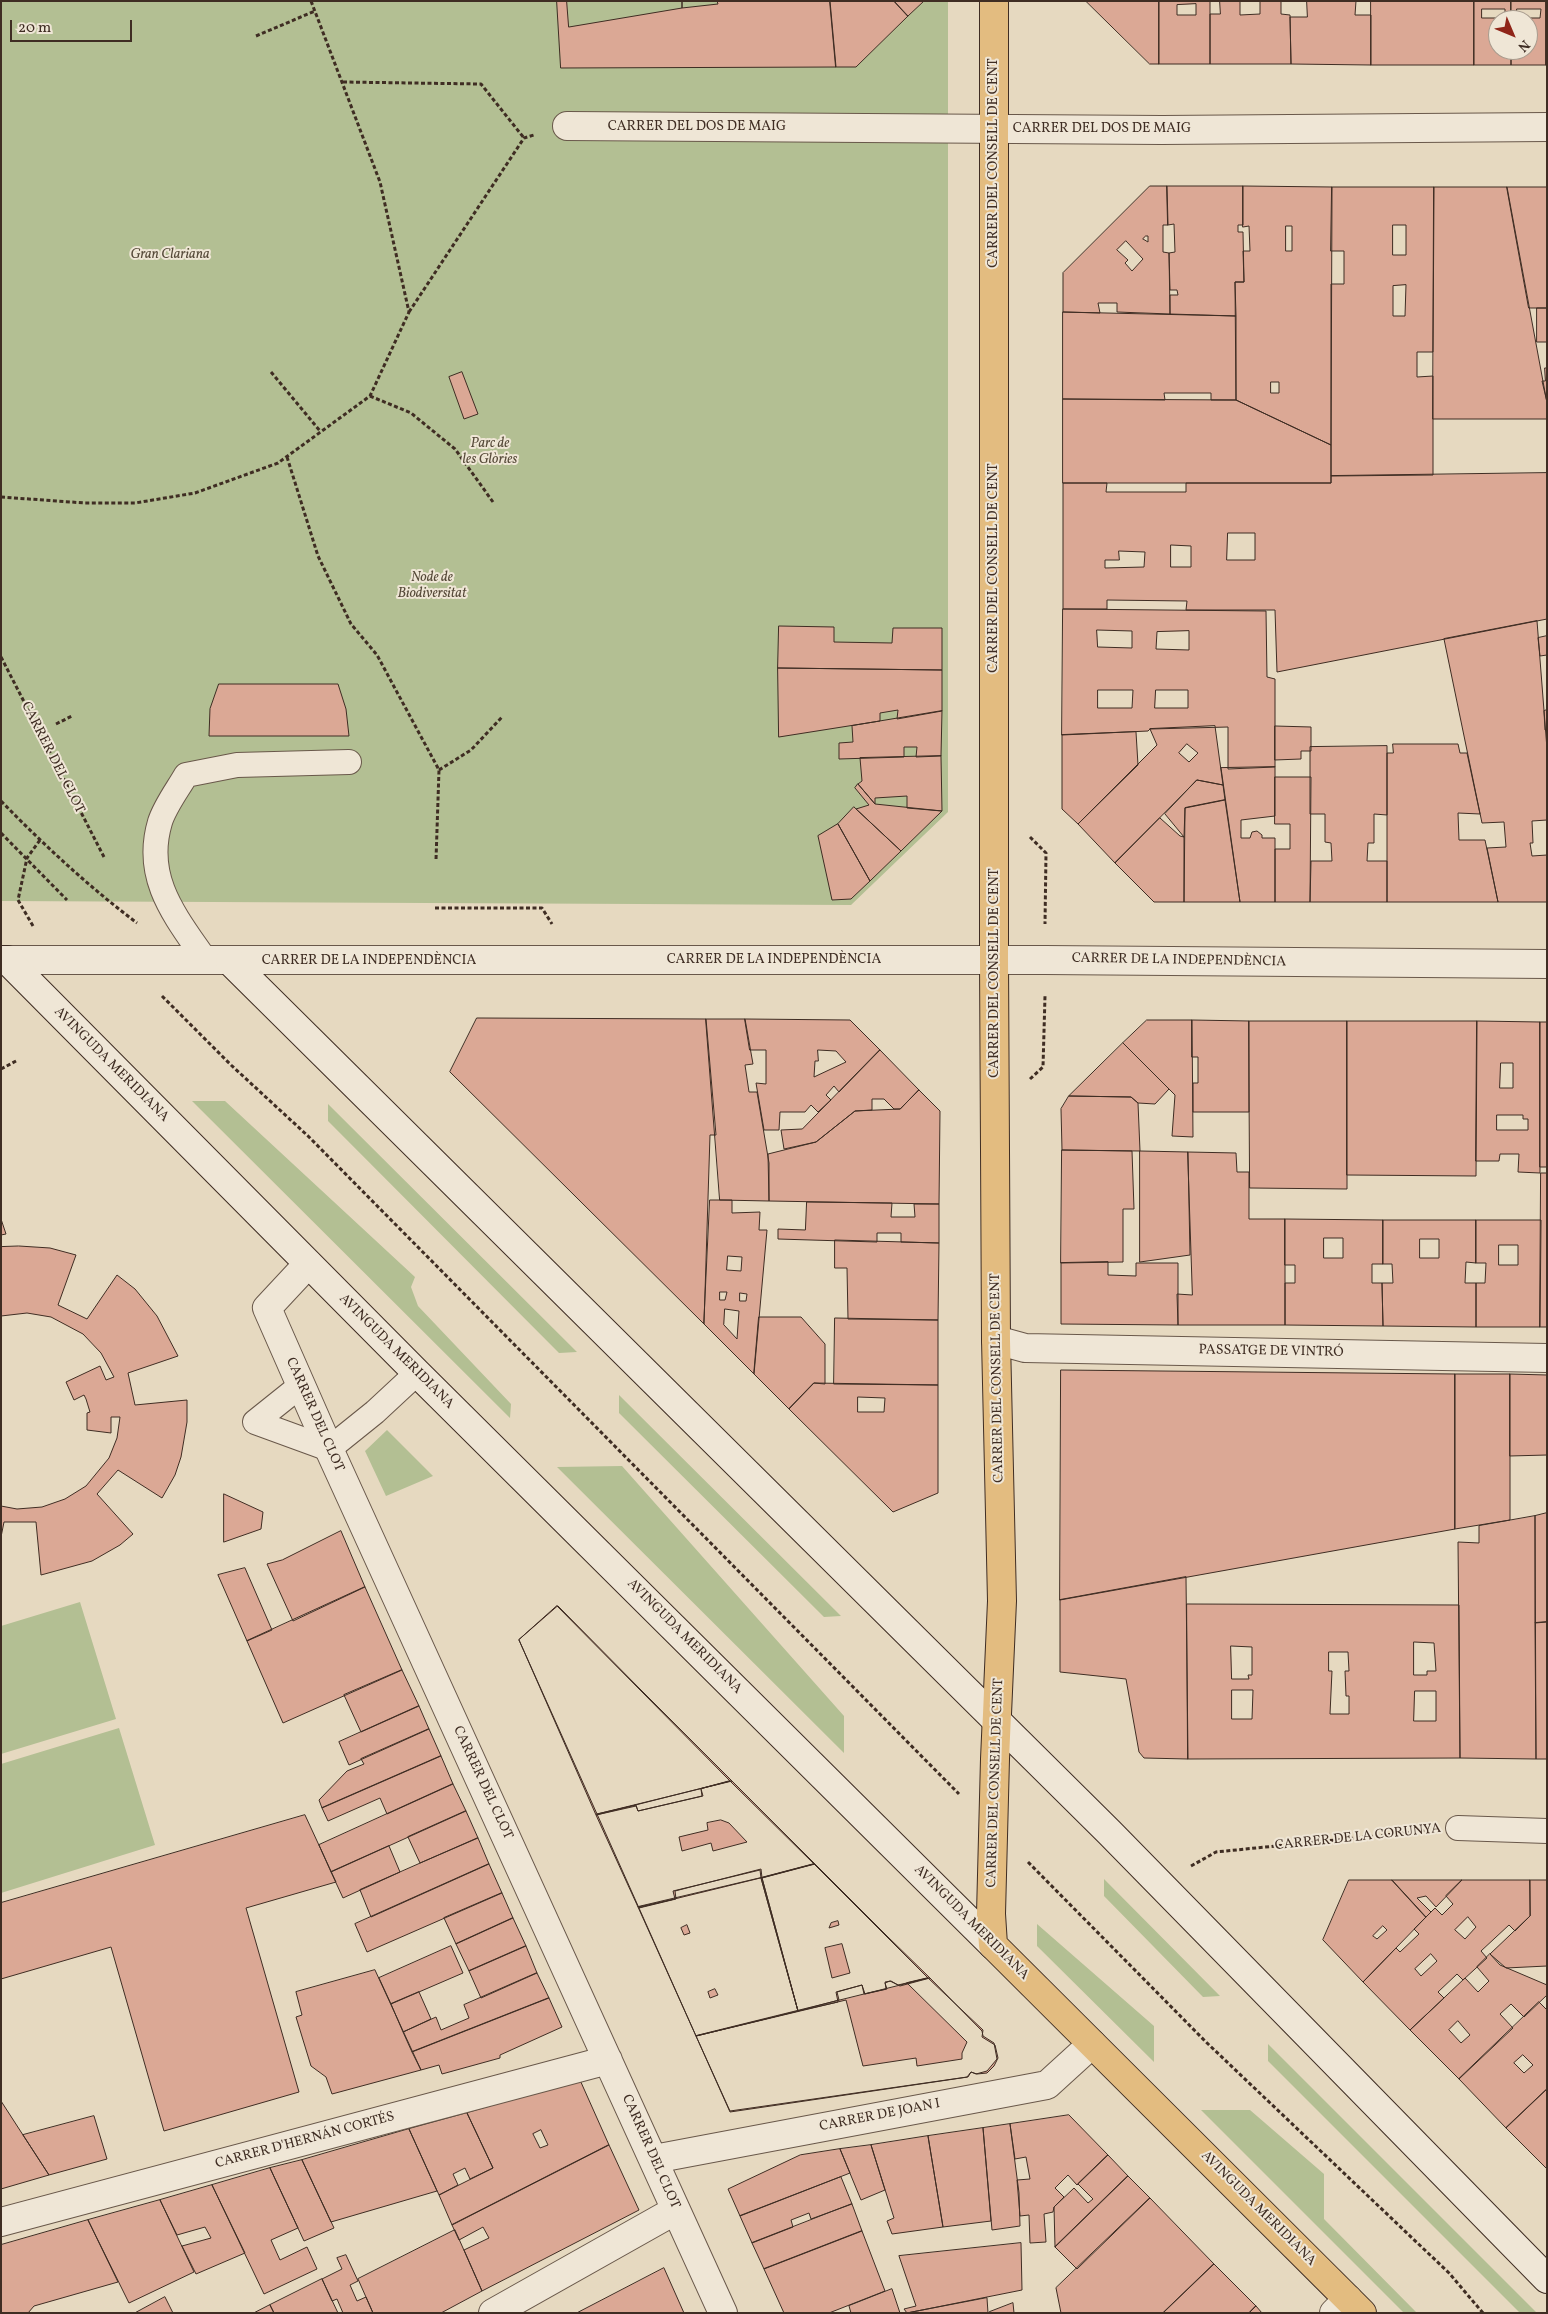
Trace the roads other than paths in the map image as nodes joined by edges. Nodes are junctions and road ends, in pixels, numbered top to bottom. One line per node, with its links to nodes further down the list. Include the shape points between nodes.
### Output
1 (994, 1): 4 (main road, CARRER DEL CONSELL DE CENT)
2 (566, 126): 4 (street, CARRER DEL DOS DE MAIG)
3 (1547, 127): 4 (street, CARRER DEL DOS DE MAIG)
4 (994, 129): 7 (main road, CARRER DEL CONSELL DE CENT)
5 (349, 762): 8 (lane, via 237,765 186,775 160,821 155,856 162,893)
6 (4, 960): 8 (street, CARRER DE LA INDEPENDÈNCIA); 10 (street, AVINGUDA MERIDIANA)
7 (994, 960): 8 (street, CARRER DE LA INDEPENDÈNCIA); 9 (street, CARRER DE LA INDEPENDÈNCIA); 11 (main road, CARRER DEL CONSELL DE CENT)
8 (218, 961): 16 (street)
9 (1547, 964)
10 (308, 1264): 13 (street, AVINGUDA MERIDIANA); 14 (street, CARRER DEL CLOT, via 266,1308)
11 (996, 1340): 12 (street, PASSATGE DE VINTRÓ, via 1025,1348); 16 (main road, CARRER DEL CONSELL DE CENT, via 1002,1601)
12 (1547, 1358)
13 (416, 1373): 15 (lane); 19 (street, AVINGUDA MERIDIANA)
14 (300, 1386): 15 (street, CARRER DEL CLOT); 15 (lane, via 255,1422)
15 (329, 1449): 21 (street, CARRER DEL CLOT)
16 (997, 1721): 19 (main road, CARRER DEL CONSELL DE CENT); 25 (street)
17 (1458, 1828): 18 (lane, CARRER DE LA CORUNYA)
18 (1547, 1831)
19 (993, 1945): 20 (main road, AVINGUDA MERIDIANA)
20 (1092, 2044): 22 (street, CARRER DE JOAN I, via 1046,2085); 26 (main road, AVINGUDA MERIDIANA)
21 (608, 2060): 22 (street, CARRER DEL CLOT); 24 (street, CARRER D'HERNÁN CORTÉS)
22 (654, 2159): 23 (street, CARRER DEL CLOT)
23 (676, 2210): 27 (street); 28 (street, CARRER DEL CLOT)
24 (1, 2222)
25 (1547, 2279)
26 (1348, 2308)
27 (493, 2313)
28 (723, 2313)

